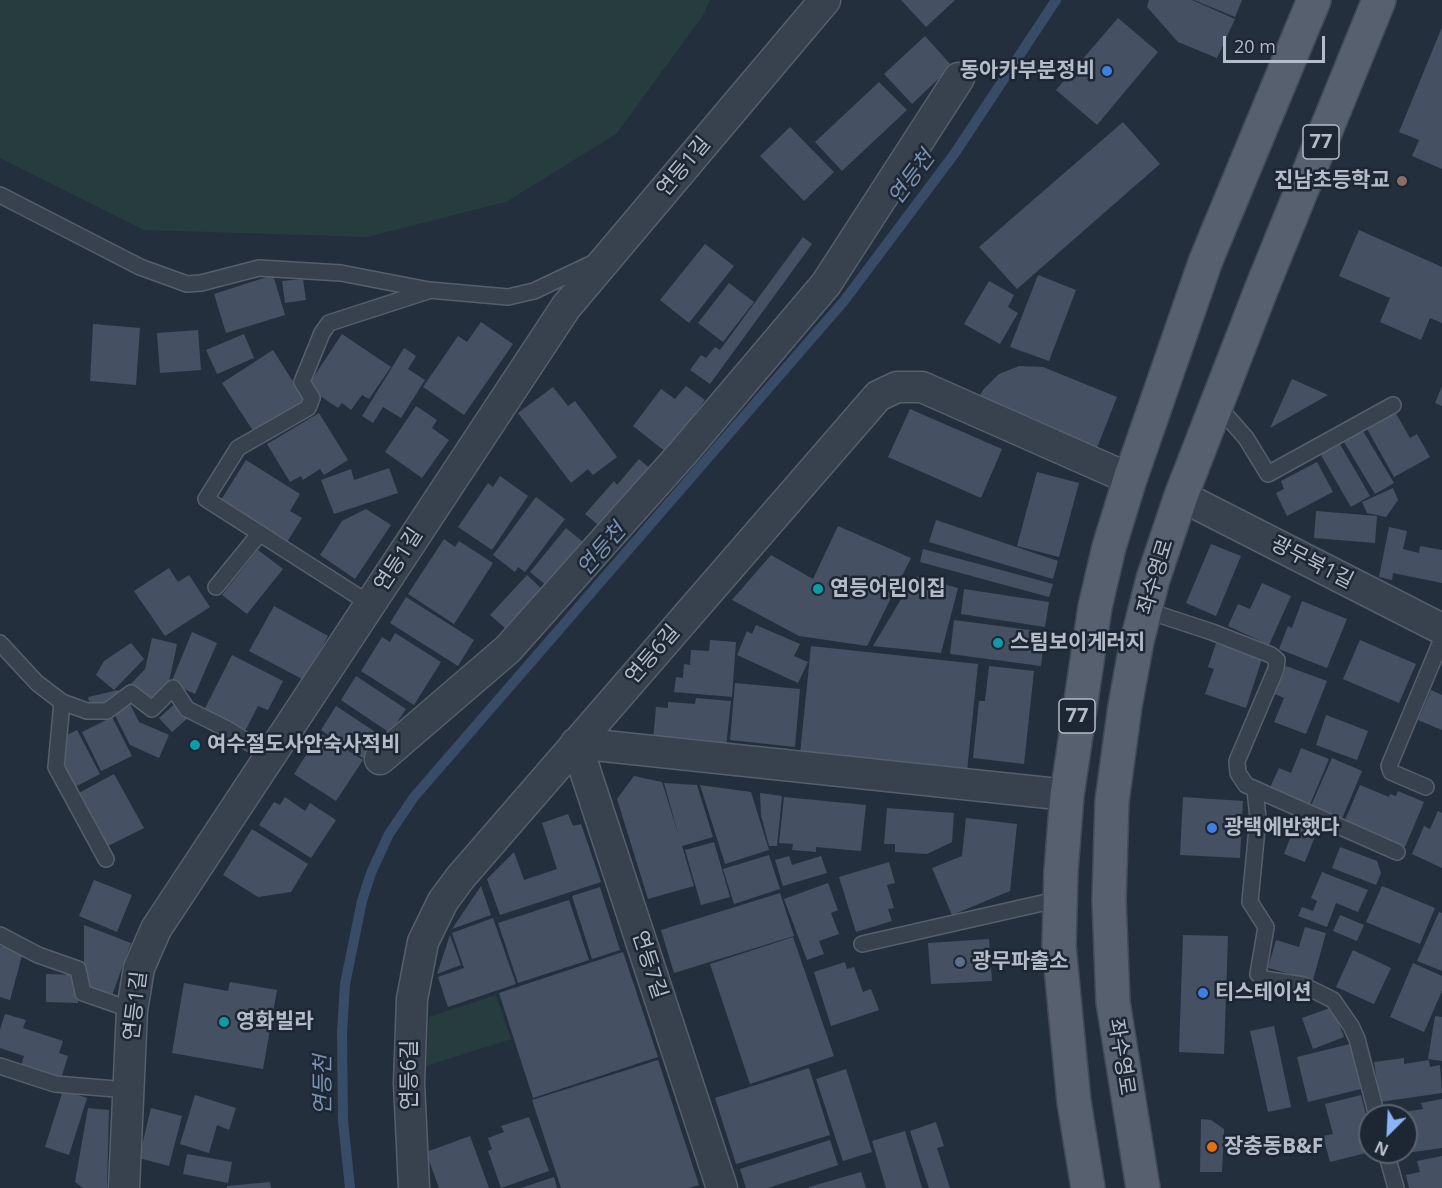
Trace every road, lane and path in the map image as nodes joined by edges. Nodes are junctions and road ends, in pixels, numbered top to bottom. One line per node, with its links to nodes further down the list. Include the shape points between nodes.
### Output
1 (825, 0): 6 (street, 연등1길)
2 (1314, 0): 10 (main road, 77, via 1206,260)
3 (1379, 0): 8 (main road, 좌수영로 / 77)
4 (959, 78): 22 (street, via 826,284 682,454 508,649)
5 (0, 195): 7 (lane, via 140,267 186,284 259,268 341,273)
6 (610, 255): 7 (lane, via 520,296); 14 (street, 연등1길, via 566,307)
7 (429, 290): 12 (lane, via 329,323 302,382 312,398 308,408 238,448 206,499)
8 (1216, 404): 9 (lane, via 1246,438 1268,474); 11 (main road, 좌수영로 / 77)
9 (1393, 405)
10 (1130, 479): 20 (street, 연등6길, via 922,387 886,390); 25 (main road, 77, via 1095,607)
11 (1181, 496): 15 (main road, 좌수영로 / 77); 16 (street, 광무북1길)
12 (260, 533): 13 (lane); 14 (lane)
13 (216, 587)
14 (370, 604): 21 (street, 연등1길)
15 (1145, 610): 24 (lane, via 1212,632 1276,660 1276,669 1237,761 1239,776); 40 (main road, 좌수영로 / 77, via 1125,706 1112,801 1109,900 1113,1002)
16 (1442, 629)
17 (1442, 639): 23 (lane, via 1389,766 1390,772)
18 (0, 643): 19 (lane, via 37,683)
19 (62, 702): 21 (lane, via 87,711 107,711 131,693 152,709 173,688 187,709); 27 (lane, via 56,766)
20 (576, 742): 25 (street); 37 (street, 연등6길, via 460,878 443,901 423,942 414,980 409,1040); 38 (street, 연등7길)
21 (270, 756): 31 (street, 연등1길, via 152,936 136,979)
22 (380, 759)
23 (1426, 787)
24 (1255, 790): 26 (lane); 34 (lane, via 1258,818 1250,902 1266,927 1258,974 1264,980 1303,985 1333,1000 1351,1026)
25 (1067, 795): 28 (main road, 77)
26 (1397, 852)
27 (106, 859)
28 (1060, 899): 30 (lane); 39 (main road, 77, via 1059,946 1066,1027)
29 (0, 935): 31 (lane, via 38,955 78,969 81,990 89,997)
30 (862, 944)
31 (132, 1010): 33 (street, 연등1길)
32 (0, 1066): 33 (lane, via 55,1084)
33 (128, 1090): 36 (street, 연등1길)
34 (1374, 1104)
35 (1389, 1164): 41 (lane)
36 (124, 1188)
37 (414, 1188)
38 (722, 1188)
39 (1088, 1188)
40 (1143, 1188)
41 (1396, 1188)

